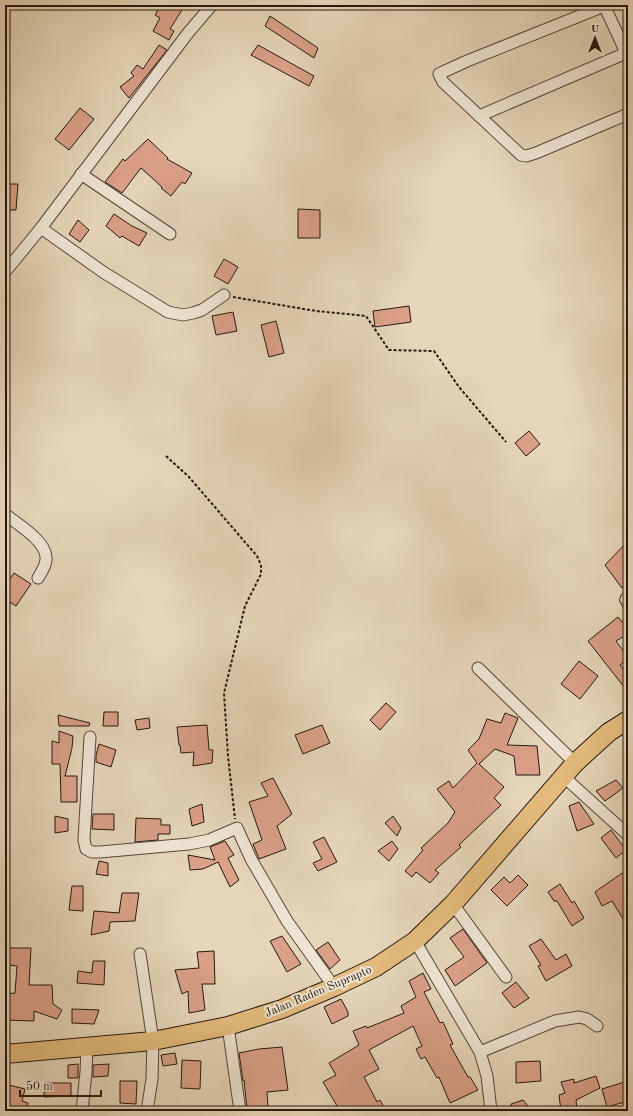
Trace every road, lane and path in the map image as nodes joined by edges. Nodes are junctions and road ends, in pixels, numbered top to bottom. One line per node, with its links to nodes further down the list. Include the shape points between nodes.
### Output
1 (605, 5): 3 (street); 5 (street, via 439,74 443,82)
2 (211, 6): 6 (street)
3 (627, 55): 5 (street)
4 (628, 114): 5 (street, via 526,156 521,155)
5 (479, 116)
6 (81, 174): 7 (street); 8 (street)
7 (41, 228): 9 (street); 10 (street, via 103,272 168,312 193,314)
8 (170, 234)
9 (6, 269)
10 (224, 295): 11 (path, via 316,311 366,316 389,350 434,351 459,387)
11 (506, 442)
12 (166, 456): 21 (path, via 189,477 258,556 261,564 261,574 245,606 224,693 228,756)
13 (5, 514): 14 (street, via 44,547 46,563)
14 (38, 578)
15 (628, 593): 16 (lane, via 623,600)
16 (628, 609)
17 (478, 668): 20 (street)
18 (628, 720): 20 (highway, Jalan Raden Suprapto, via 609,732)
19 (90, 737): 21 (street, via 84,840 85,848 88,850 100,852 189,844 209,840)
20 (569, 769): 22 (street); 23 (highway, Jalan Raden Suprapto)
21 (237, 828): 27 (street, via 251,859 287,921)
22 (628, 835)
23 (453, 904): 24 (highway, Jalan Raden Suprapto); 26 (street)
24 (415, 941): 27 (highway, Jalan Raden Suprapto, via 376,967); 32 (street)
25 (140, 954): 30 (street)
26 (506, 977)
27 (334, 987): 28 (highway, Jalan Raden Suprapto, via 282,1009)
28 (228, 1026): 30 (highway, Jalan Raden Suprapto); 36 (street)
29 (597, 1026): 32 (street, via 579,1017 555,1021)
30 (153, 1041): 31 (highway, Jalan Raden Suprapto); 35 (street, via 152,1079)
31 (87, 1047): 33 (highway, Jalan Raden Suprapto); 34 (street)
32 (480, 1052): 37 (street, via 487,1076)
33 (5, 1054)
34 (82, 1111)
35 (147, 1111)
36 (240, 1111)
37 (491, 1111)

